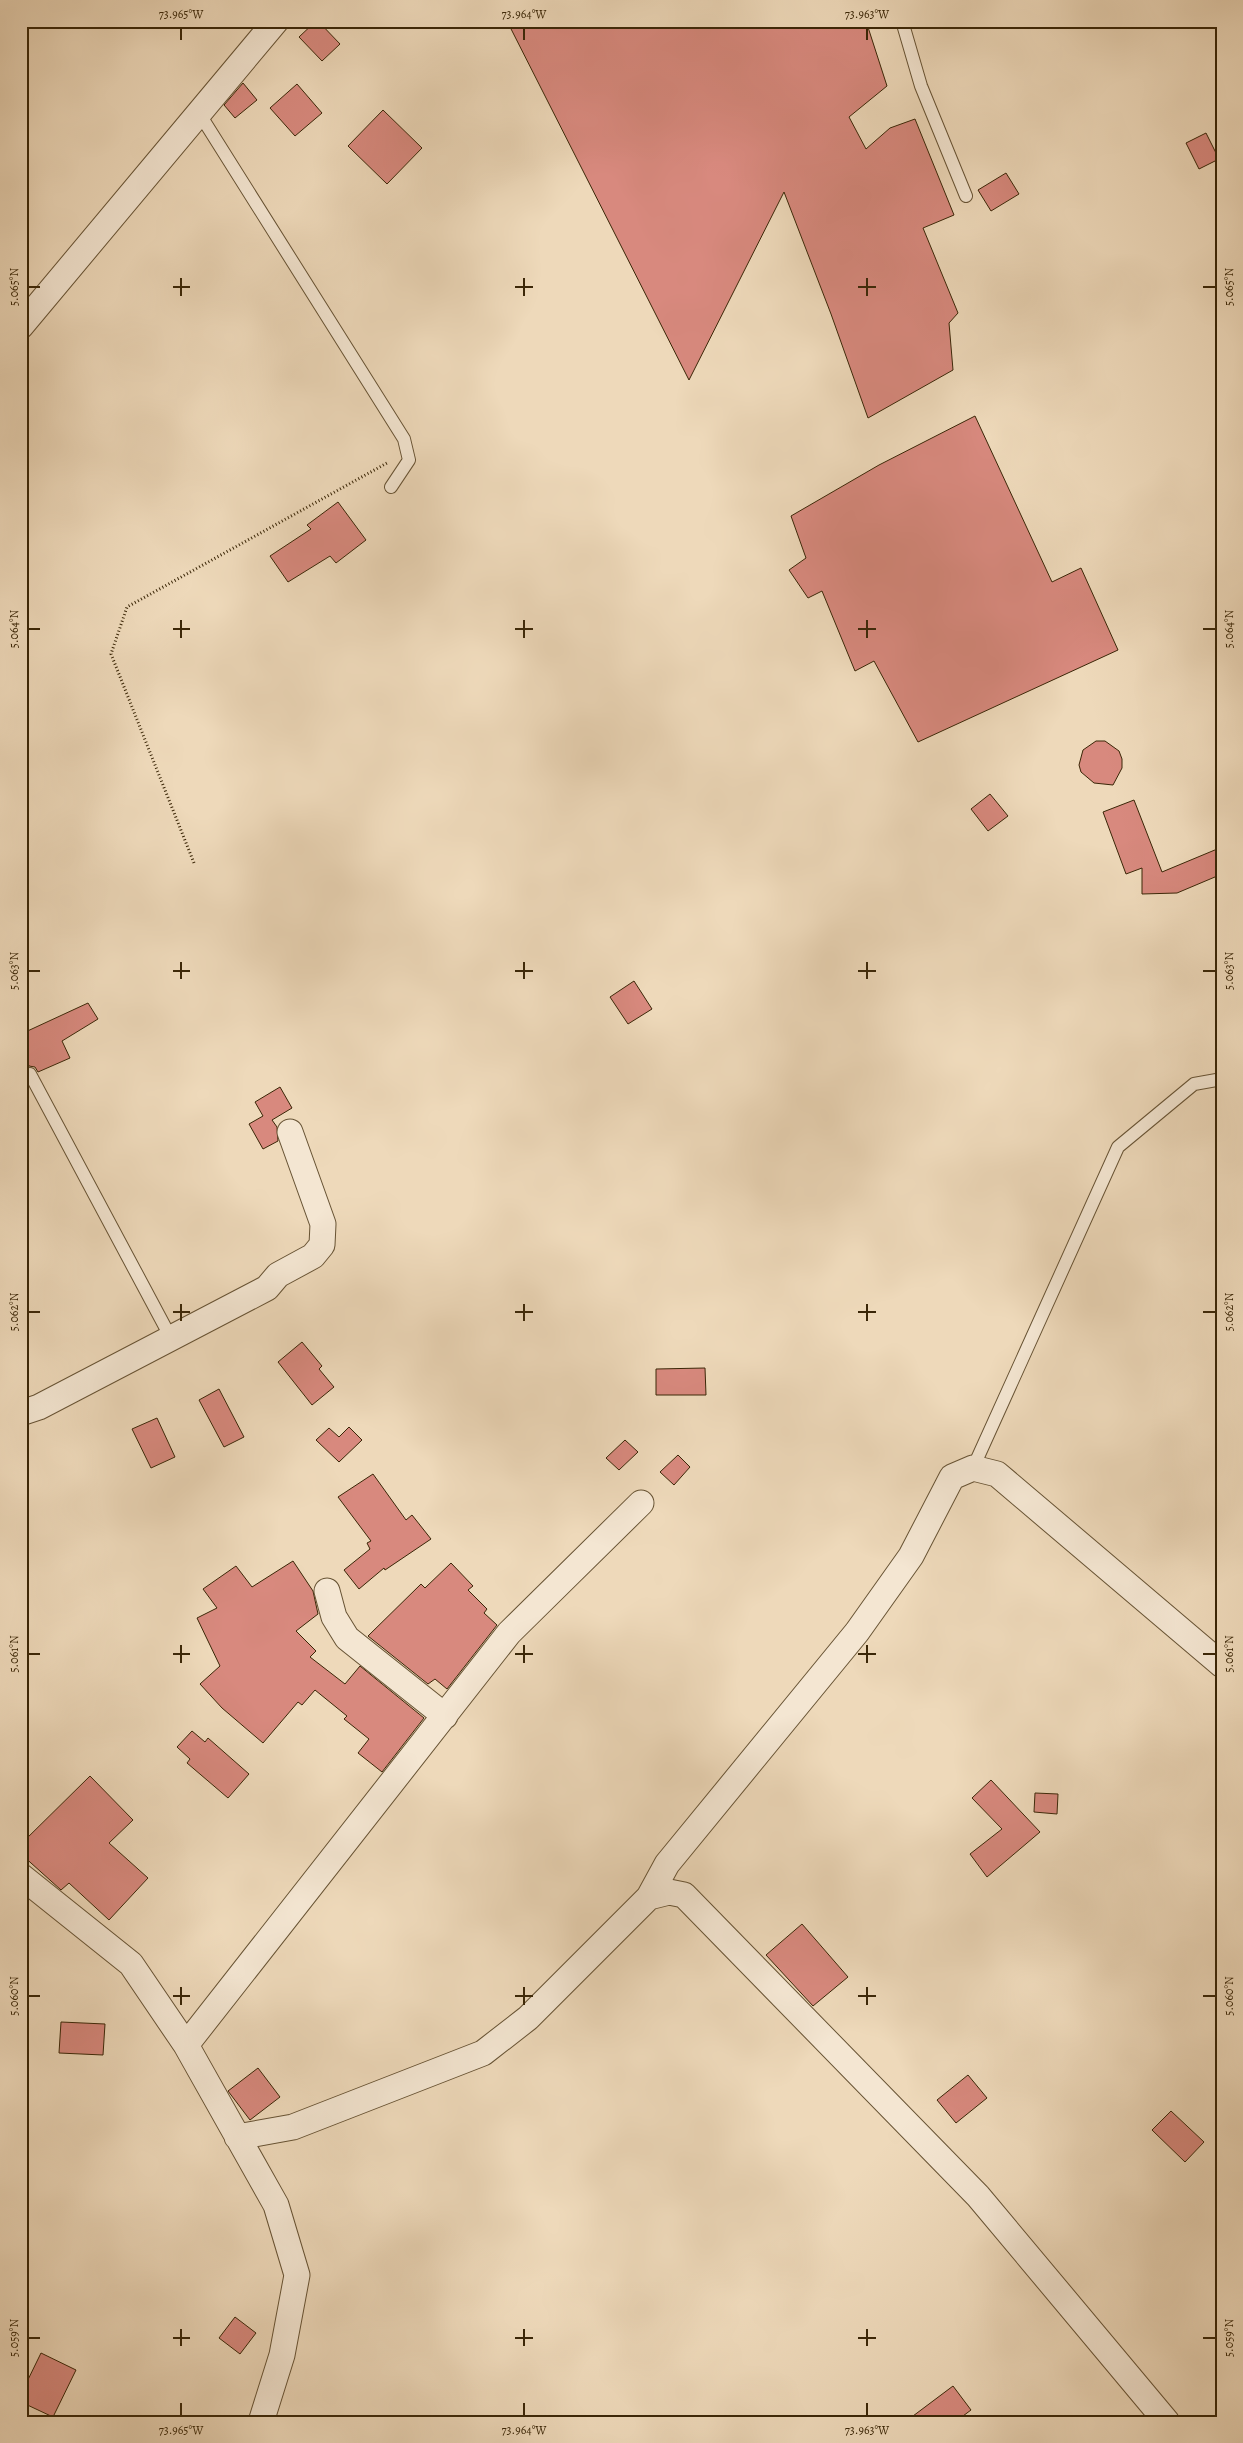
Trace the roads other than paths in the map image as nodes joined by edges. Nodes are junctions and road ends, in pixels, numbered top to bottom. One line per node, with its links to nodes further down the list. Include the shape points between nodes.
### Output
1 (276, 21): 3 (street)
2 (902, 21): 4 (lane, via 921,86)
3 (199, 113): 5 (street); 6 (lane, via 404,438 409,460)
4 (966, 196)
5 (21, 326)
6 (391, 487)
7 (30, 1074): 10 (lane)
8 (1222, 1079): 12 (lane, via 1194,1084 1118,1147)
9 (290, 1132): 10 (street, via 323,1224 322,1245 313,1256 278,1275 267,1288)
10 (171, 1338): 11 (street, via 39,1407)
11 (21, 1413)
12 (973, 1468): 15 (street, via 997,1474); 18 (street, via 952,1477 911,1556 873,1609 667,1864)
13 (641, 1503): 16 (street, via 509,1633)
14 (327, 1591): 16 (street, via 334,1617 347,1638)
15 (1222, 1665)
16 (445, 1716): 19 (street)
17 (21, 1876): 19 (street, via 131,1964)
18 (649, 1897): 20 (street, via 528,2018 483,2053 293,2127); 22 (street, via 669,1892 684,1895 978,2196)
19 (186, 2046): 20 (street)
20 (237, 2137): 21 (street, via 276,2205 297,2275 282,2355)
21 (260, 2422)
22 (1167, 2422)

